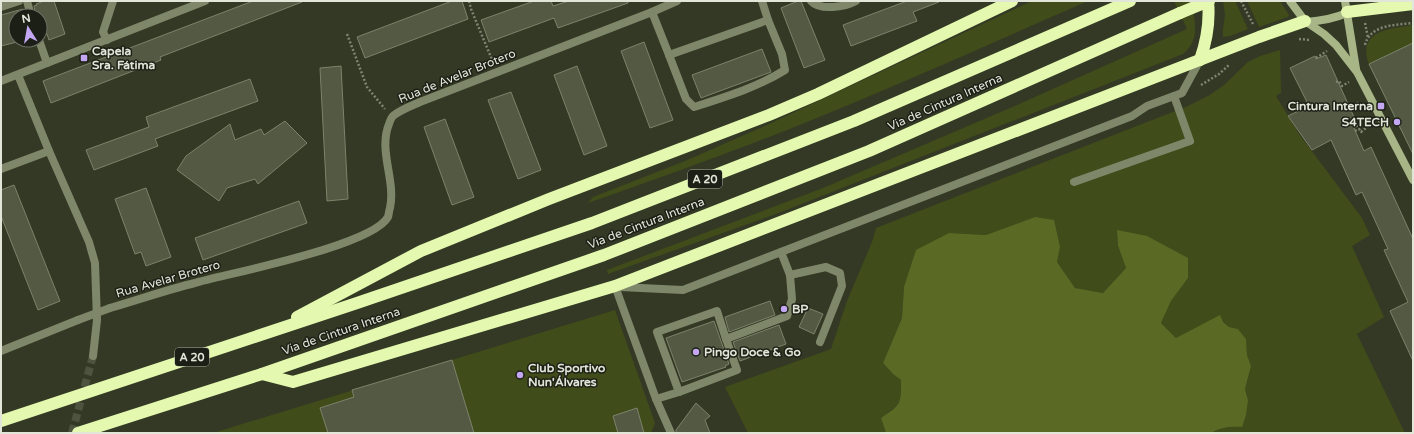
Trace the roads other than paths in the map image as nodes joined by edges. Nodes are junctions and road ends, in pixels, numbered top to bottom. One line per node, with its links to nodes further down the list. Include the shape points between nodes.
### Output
1 (19, 1): 13 (street)
2 (113, 1): 18 (street, via 103,32)
3 (205, 1): 18 (street)
4 (676, 1): 15 (street, Rua de Avelar Brotero)
5 (762, 1): 16 (street)
6 (811, 1): 7 (street, via 831,8)
7 (856, 1)
8 (1012, 1): 35 (highway, via 769,115 421,251)
9 (1130, 1): 35 (highway, Via de Cintura Interna / A 20, via 854,121 599,220)
10 (1208, 1): 21 (highway, via 1208,31); 42 (highway, Via de Cintura Interna, bridge, via 869,151 604,255)
11 (1290, 1): 17 (main road)
12 (1413, 4): 14 (highway)
13 (1, 7)
14 (1346, 9): 17 (main road, via 1338,17); 23 (main road)
15 (652, 12): 20 (street); 31 (street, Rua de Avelar Brotero, via 420,102 392,117 385,133 392,200 388,217 376,228)
16 (768, 20): 20 (street); 20 (street, via 782,54 785,70 771,79 717,99 694,107 686,99)
17 (1306, 22): 21 (highway, via 1258,37); 23 (main road, via 1336,45)
18 (106, 40): 22 (street)
19 (42, 48): 22 (street)
20 (669, 55)
21 (1200, 60): 26 (street); 34 (highway)
22 (47, 64): 24 (street)
23 (1357, 72): 29 (main road)
24 (18, 75): 25 (street); 27 (street)
25 (1, 81)
26 (1178, 94): 30 (street, via 1190,141); 32 (street, via 1147,106 1132,116)
27 (49, 151): 28 (street); 39 (street, via 89,242 95,263 97,320)
28 (1, 169)
29 (1413, 180)
30 (1074, 182)
31 (345, 242): 38 (street, Rua Avelar Brotero, bridge, via 110,308)
32 (781, 252): 33 (street); 34 (street, via 682,290)
33 (790, 275): 36 (street, via 792,299 787,316); 37 (street, via 826,267 840,273 842,286)
34 (615, 286): 42 (highway, via 293,382); 44 (street)
35 (271, 331): 45 (highway, Via de Cintura Interna / A 20)
36 (726, 339): 41 (street); 43 (street, via 717,311 657,332)
37 (820, 342)
38 (1, 351)
39 (93, 356)
40 (745, 367): 41 (street)
41 (737, 370): 43 (street)
42 (262, 374): 46 (highway, Via de Cintura Interna)
43 (679, 392): 44 (street)
44 (656, 399): 49 (street)
45 (1, 421)
46 (100, 426): 47 (highway, Via de Cintura Interna); 48 (highway)
47 (78, 433)
48 (88, 433)
49 (671, 433)

